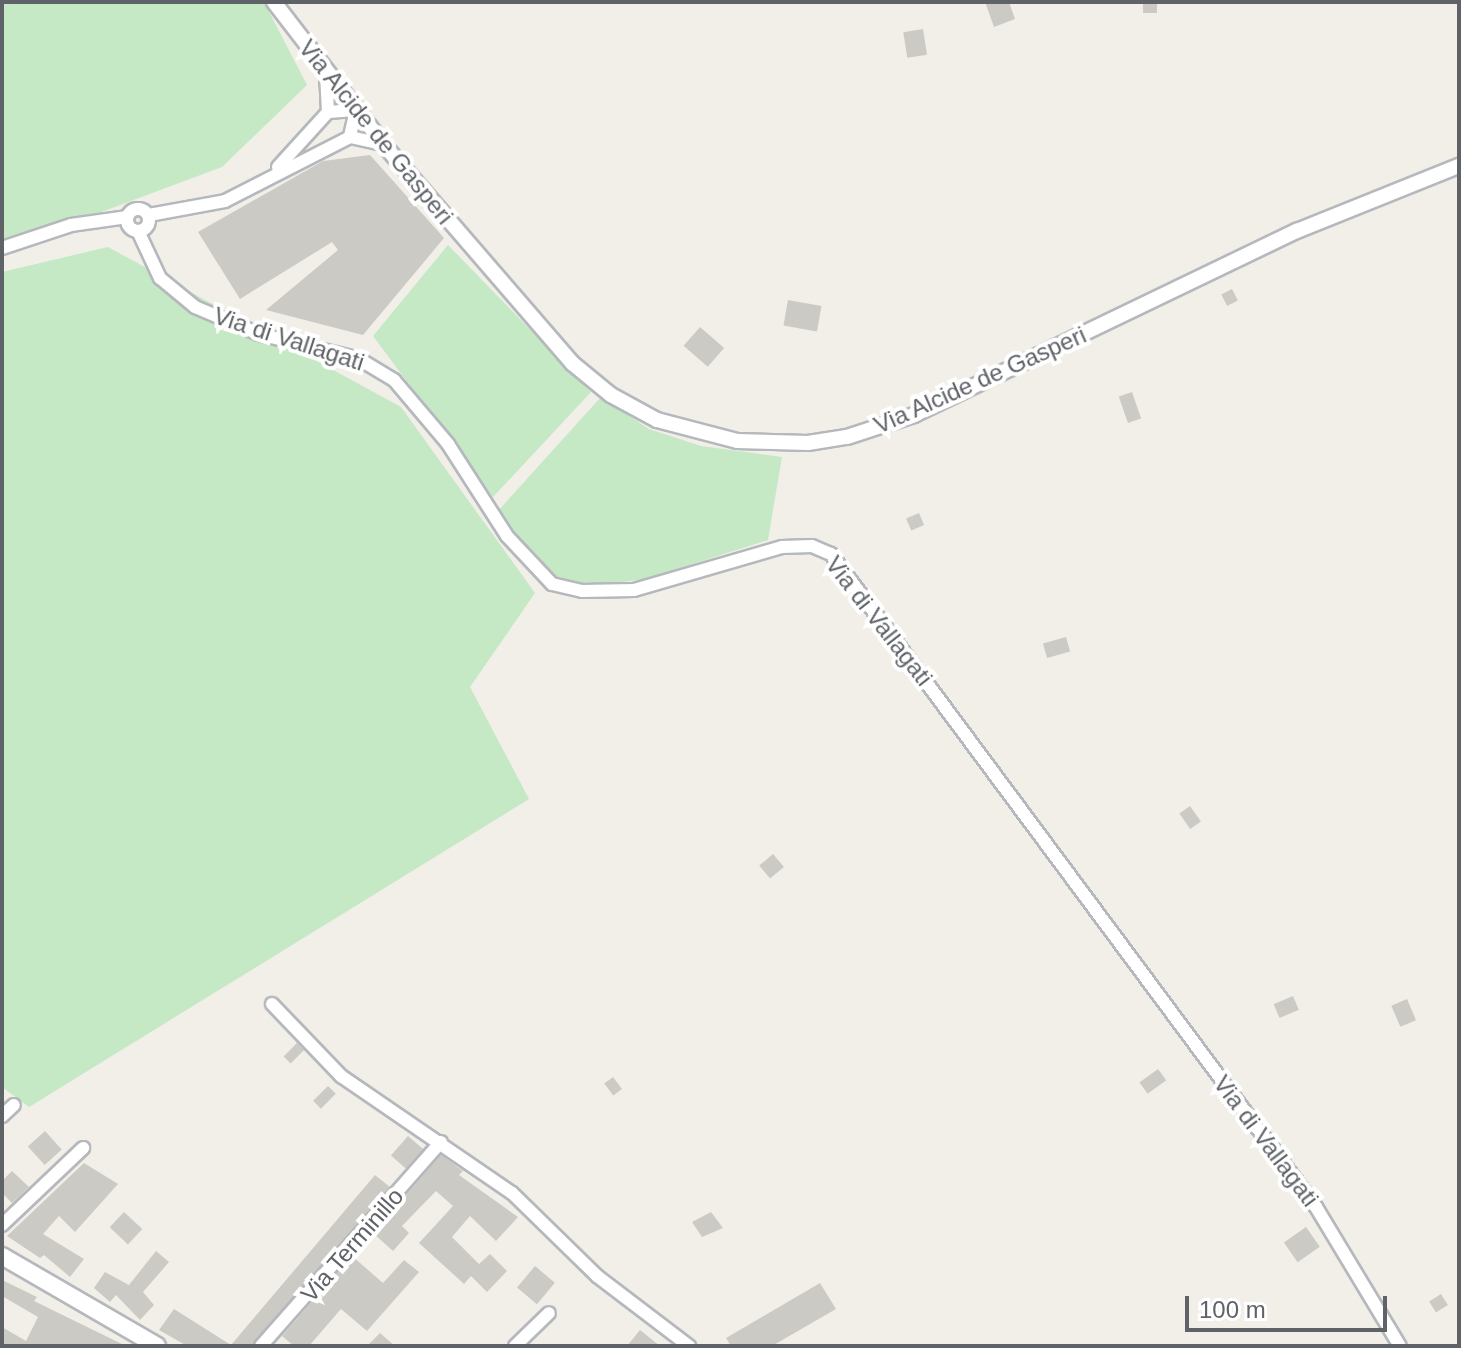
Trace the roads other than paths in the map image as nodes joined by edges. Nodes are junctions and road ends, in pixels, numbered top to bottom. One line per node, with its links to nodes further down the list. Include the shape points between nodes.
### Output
1 (274, 2): 2 (street, Via Alcide de Gasperi)
2 (326, 74): 3 (street, Via Alcide de Gasperi); 4 (street)
3 (356, 110): 4 (street); 5 (street); 6 (street, Via Alcide de Gasperi)
4 (328, 112): 8 (street)
5 (350, 137): 6 (street); 8 (street)
6 (384, 145): 7 (street, Via Alcide de Gasperi, via 588,377 636,410 680,429 776,444 847,437 914,415 1297,231)
7 (1459, 166)
8 (272, 173): 9 (street, via 216,205)
9 (149, 215): 10 (street, via 137,208); 11 (street, via 148,226)
10 (127, 217): 11 (street, via 129,227); 12 (street, via 71,225)
11 (138, 231): 25 (street, Via di Vallagati, via 160,278 195,307 259,334 359,359 394,380 448,444 507,536 552,584 582,591 634,590 782,547 812,546 831,554 1031,830 1316,1207)
12 (2, 248)
13 (272, 1004): 16 (street, via 341,1076)
14 (14, 1105): 15 (street)
15 (2, 1116)
16 (441, 1142): 22 (street, Via Terminillo); 24 (street, via 512,1193 597,1276)
17 (83, 1148): 18 (street)
18 (2, 1225)
19 (4, 1261): 21 (main road)
20 (549, 1313): 23 (street)
21 (157, 1346)
22 (261, 1346)
23 (515, 1346)
24 (689, 1346)
25 (1400, 1346)

